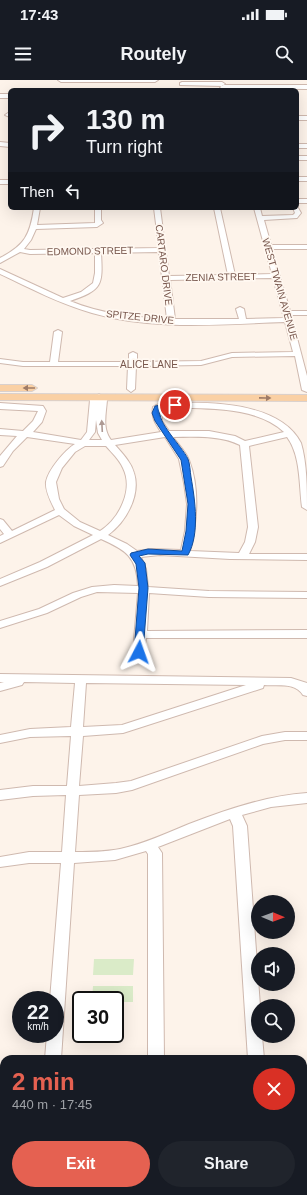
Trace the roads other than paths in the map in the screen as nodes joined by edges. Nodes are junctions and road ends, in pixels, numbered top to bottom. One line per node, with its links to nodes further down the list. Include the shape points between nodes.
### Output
1 (60, 80): 3 (street)
2 (155, 80): 3 (street)
3 (102, 82)
4 (182, 84): 5 (street)
5 (223, 85): 7 (street)
6 (307, 87): 8 (street)
7 (263, 88)
8 (292, 88)
9 (36, 210): 16 (street)
10 (98, 210): 16 (street, via 100,223 97,225)
11 (157, 210): 20 (street, CARTARO DRIVE)
12 (217, 210): 25 (street)
13 (258, 210): 15 (street, WEST TWAIN AVENUE)
14 (297, 210): 15 (street, via 295,217)
15 (260, 218): 17 (street, WEST TWAIN AVENUE)
16 (34, 227): 19 (street, via 26,244)
17 (268, 247): 18 (street); 24 (street, WEST TWAIN AVENUE)
18 (307, 247)
19 (18, 250): 21 (street, EDMOND STREET); 22 (street)
20 (162, 250): 21 (street, EDMOND STREET); 26 (street, CARTARO DRIVE)
21 (98, 251): 27 (street, via 96,284 89,290)
22 (0, 261)
23 (0, 271): 27 (street, SPITZE DRIVE)
24 (277, 276): 25 (street, ZENIA STREET); 30 (street, WEST TWAIN AVENUE)
25 (232, 277): 26 (street, ZENIA STREET)
26 (166, 278): 32 (street, CARTARO DRIVE)
27 (63, 301): 32 (street, SPITZE DRIVE, via 113,316)
28 (240, 309): 31 (street)
29 (307, 313): 30 (street, SPITZE DRIVE)
30 (287, 316): 31 (street, SPITZE DRIVE); 35 (street, WEST TWAIN AVENUE)
31 (243, 320): 32 (street, SPITZE DRIVE)
32 (171, 321)
33 (58, 332): 37 (street)
34 (132, 354): 38 (street)
35 (298, 354): 38 (street, ALICE LANE, via 232,355 201,363 185,364); 42 (street, WEST TWAIN AVENUE)
36 (0, 361): 37 (street, ALICE LANE)
37 (54, 364): 38 (street, ALICE LANE)
38 (132, 364): 40 (street)
39 (0, 388): 40 (main road, one-way to 39)
40 (131, 389): 41 (main road)
41 (158, 389): 42 (main road); 44 (main road, via 147,393 105,394)
42 (307, 393): 44 (main road, one-way to 42)
43 (0, 397): 44 (main road)
44 (99, 397): 50 (street, via 94,400 91,432); 51 (street, one-way to 44, via 102,433 103,400)
45 (0, 406): 47 (street, via 40,408 40,418)
46 (0, 432): 47 (street)
47 (26, 433): 50 (street); 53 (street, via 13,444)
48 (168, 434): 49 (street, via 158,421 157,407 175,405 243,410 275,422); 51 (street); 52 (street, via 209,434 232,438); 60 (street, via 184,460 189,483 192,504)
49 (290, 434): 52 (street); 54 (street, via 298,449)
50 (83, 443): 51 (street); 55 (street, via 72,450 58,467 51,482 54,499)
51 (110, 444): 57 (street, via 122,457 130,472 132,485 129,501 112,527)
52 (244, 444): 62 (street, via 253,527 250,542)
53 (0, 464)
54 (307, 507)
55 (60, 511): 57 (street, via 77,524); 58 (street)
56 (0, 522): 58 (street)
57 (100, 535): 61 (street, via 130,550); 64 (street, via 26,573)
58 (10, 536): 59 (street)
59 (0, 540)
60 (185, 553): 61 (street, via 148,552); 62 (street)
61 (134, 555): 65 (street, via 140,563)
62 (243, 556): 63 (street)
63 (307, 557)
64 (0, 582)
65 (144, 588): 66 (street, via 209,594); 67 (street, via 96,589); 69 (street)
66 (307, 595)
67 (0, 625)
68 (307, 634): 69 (street)
69 (140, 635): 70 (street)
70 (139, 652)
71 (0, 678): 72 (street)
72 (30, 678): 73 (street); 76 (street)
73 (81, 679): 74 (street); 79 (street)
74 (206, 681): 75 (street); 78 (street, via 214,690)
75 (267, 682): 77 (street, via 297,683 306,688); 78 (street)
76 (0, 687)
77 (307, 692)
78 (211, 701): 79 (street, via 123,729)
79 (77, 732): 81 (street, via 24,732); 82 (street)
80 (307, 736): 82 (street, via 262,740 119,788)
81 (0, 738)
82 (73, 790): 83 (street, via 32,790); 87 (street)
83 (0, 795)
84 (307, 798): 85 (street, via 273,801)
85 (234, 814): 86 (street); 91 (street, via 240,826)
86 (149, 845): 87 (street, via 116,855); 90 (street, via 155,853)
87 (68, 858): 88 (street, via 24,858); 89 (street)
88 (0, 862)
89 (53, 1055)
90 (156, 1055)
91 (256, 1055)

